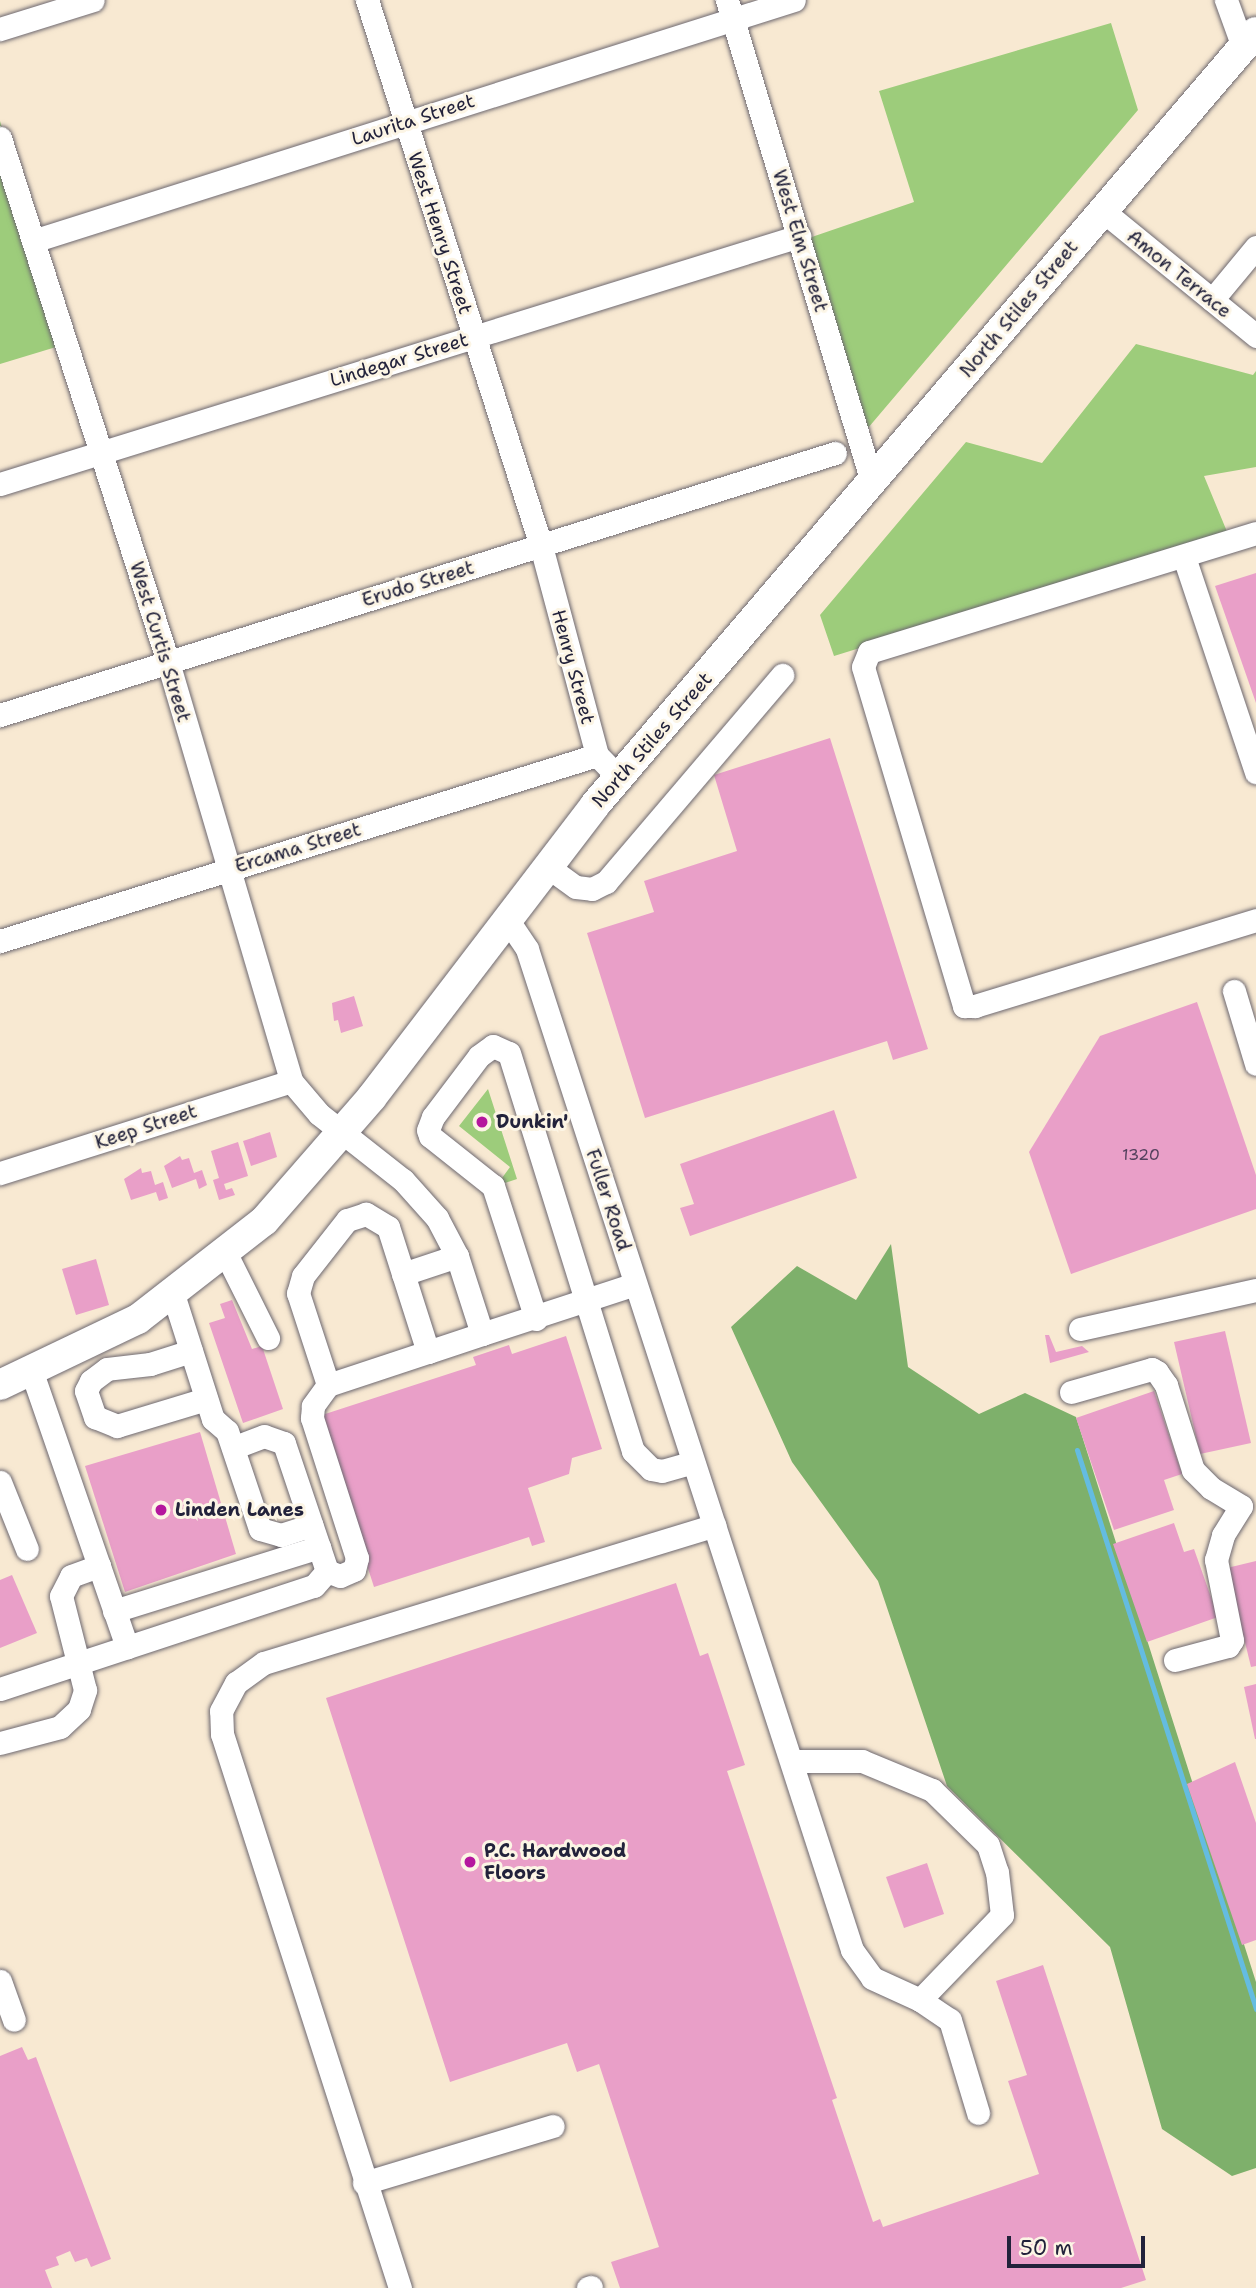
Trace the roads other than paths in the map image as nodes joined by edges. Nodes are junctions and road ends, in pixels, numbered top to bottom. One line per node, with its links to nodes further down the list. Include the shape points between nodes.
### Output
1 (93, 0): 6 (street)
2 (367, 0): 8 (street, West Henry Street)
3 (794, 0): 5 (street, Laurita Street)
4 (1226, 0): 7 (street)
5 (730, 10): 8 (street, Laurita Street); 11 (street, West Elm Street)
6 (0, 29)
7 (1249, 40): 10 (main road, North Stiles Street)
8 (405, 123): 12 (street, Laurita Street); 16 (street, West Henry Street)
9 (0, 138): 12 (street, West Curtis Street)
10 (1103, 211): 14 (street, Amon Terrace); 19 (main road, North Stiles Street)
11 (799, 236): 16 (street, Lindegar Street); 19 (street, West Elm Street)
12 (33, 241): 17 (street, West Curtis Street)
13 (1256, 247): 14 (street)
14 (1212, 300): 15 (street, Amon Terrace)
15 (1256, 336)
16 (473, 337): 17 (street, Lindegar Street); 22 (street, West Henry Street)
17 (101, 453): 20 (street, Lindegar Street); 24 (street, West Curtis Street)
18 (835, 453): 22 (street, Erudo Street)
19 (872, 482): 29 (main road, North Stiles Street)
20 (0, 484)
21 (1256, 533): 23 (street)
22 (541, 546): 24 (street, Erudo Street); 27 (street, Henry Street)
23 (1184, 557): 28 (street); 32 (street, via 869,652 863,667 964,1006)
24 (168, 662): 26 (street, Erudo Street); 31 (street, West Curtis Street)
25 (782, 675): 30 (street, via 606,883 592,889 576,887)
26 (0, 715)
27 (597, 755): 29 (street, Henry Street); 31 (street, Ercama Street)
28 (1256, 772)
29 (620, 779): 30 (main road, North Stiles Street)
30 (548, 867): 33 (main road, North Stiles Street)
31 (226, 870): 34 (street, Ercama Street); 37 (street, West Curtis Street)
32 (1256, 920)
33 (509, 922): 38 (main road, North Stiles Street, via 372,1097); 43 (street, Fuller Road, via 527,948)
34 (0, 941)
35 (1234, 992): 36 (street)
36 (1256, 1064)
37 (291, 1081): 38 (street, West Curtis Street, via 319,1114); 39 (street, Keep Street)
38 (340, 1130): 40 (main road, North Stiles Street, via 264,1221); 41 (street, West Curtis Street, via 422,1199)
39 (0, 1173)
40 (226, 1254): 45 (main road, North Stiles Street); 50 (street)
41 (457, 1256): 42 (street); 49 (street, West Curtis Street)
42 (402, 1274): 52 (street); 55 (street, via 388,1227 366,1214 347,1220 303,1276 298,1293)
43 (635, 1284): 46 (street); 59 (street, Fuller Road)
44 (1256, 1290): 48 (street)
45 (173, 1294): 51 (street); 53 (main road, North Stiles Street, via 138,1319)
46 (584, 1303): 47 (street); 47 (street, via 509,1053 493,1046 479,1056 428,1130 493,1186); 59 (street, via 634,1451 651,1469)
47 (536, 1319): 49 (street)
48 (1080, 1329)
49 (482, 1334): 52 (street)
50 (268, 1338)
51 (191, 1351): 57 (street); 57 (street, via 150,1364 107,1369 90,1381 86,1391 95,1418 117,1426)
52 (428, 1352): 55 (street)
53 (30, 1370): 54 (main road, North Stiles Street); 66 (street)
54 (0, 1385)
55 (328, 1385): 67 (street, via 313,1406 312,1418 357,1558 354,1570 340,1576)
56 (1071, 1392): 61 (street, via 1152,1369 1157,1372 1166,1385 1193,1470)
57 (206, 1399): 58 (street)
58 (233, 1448): 62 (street, via 260,1529 281,1535); 62 (street, via 264,1436 284,1443)
59 (696, 1472): 63 (street, Fuller Road)
60 (0, 1482): 65 (street)
61 (1249, 1505): 70 (street, via 1223,1535 1216,1560 1232,1640 1228,1646)
62 (311, 1525): 64 (street)
63 (713, 1525): 74 (street, Fuller Road); 80 (street, via 264,1663 236,1683 221,1711 222,1734)
64 (319, 1547): 67 (street); 68 (street)
65 (27, 1549)
66 (99, 1566): 68 (street); 71 (street, via 71,1576 61,1596)
67 (327, 1571): 69 (street, via 314,1586)
68 (114, 1611): 69 (street)
69 (127, 1647): 71 (street)
70 (1175, 1660)
71 (78, 1661): 72 (street); 73 (street, via 85,1690 79,1709 60,1727)
72 (0, 1689)
73 (0, 1743)
74 (794, 1761): 76 (street, Fuller Road, via 852,1950 872,1978); 76 (street, via 862,1761 932,1790 988,1845 998,1872 1002,1915)
75 (0, 1981): 77 (street)
76 (920, 2000): 78 (street, Fuller Road, via 950,2020)
77 (15, 2020)
78 (978, 2113)
79 (553, 2126): 80 (street)
80 (364, 2183): 81 (street)
81 (400, 2288)

